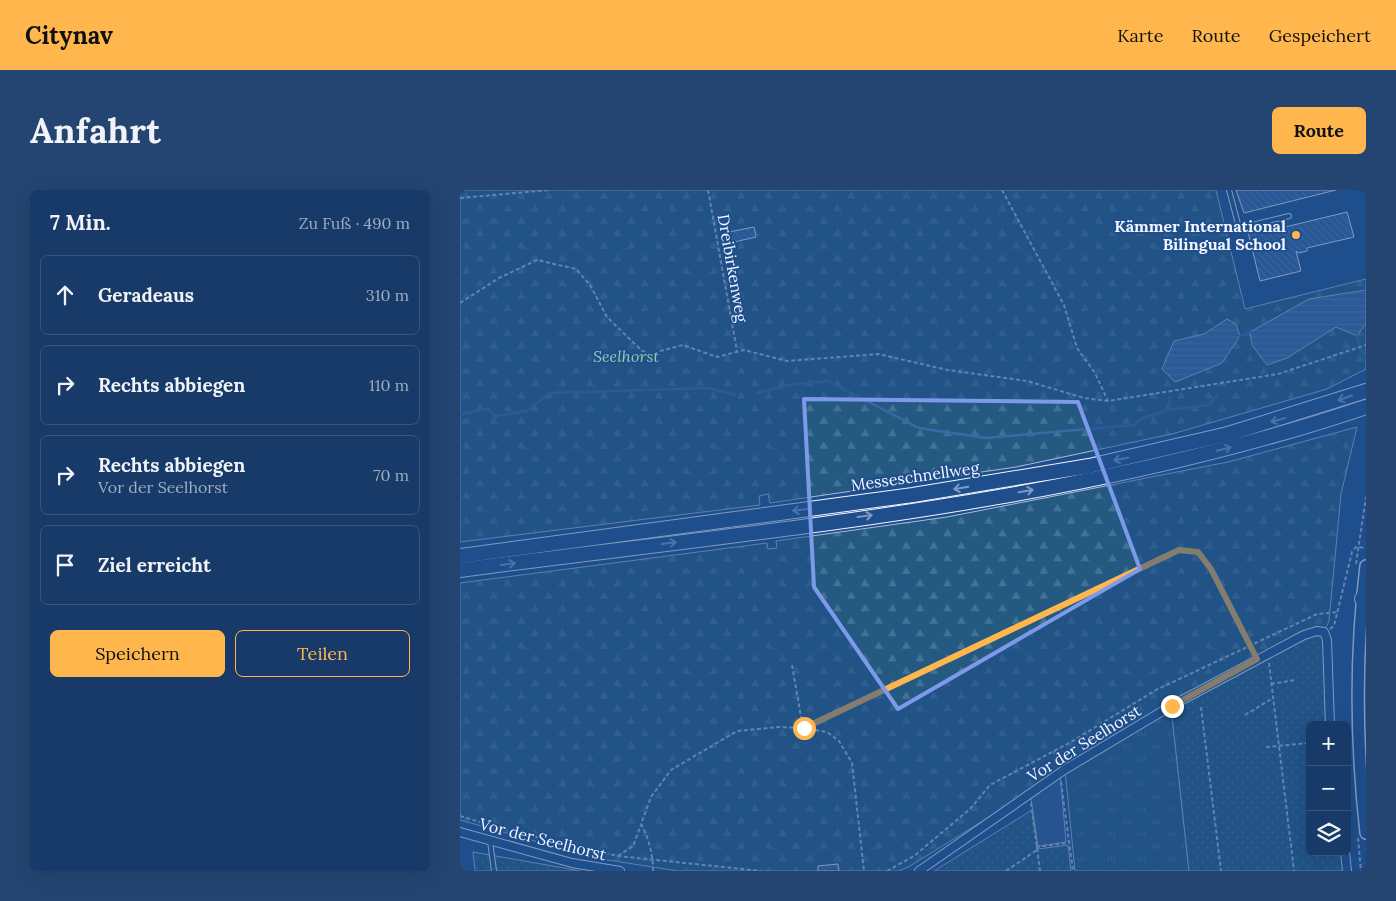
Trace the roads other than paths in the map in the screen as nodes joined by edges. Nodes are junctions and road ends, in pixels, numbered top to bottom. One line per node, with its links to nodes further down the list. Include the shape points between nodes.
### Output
1 (1229, 190): 2 (lane, via 1239,228)
2 (1289, 216)
3 (1366, 391): 5 (highway, Messeschnellweg, one-way to 5, via 1228,434 1089,466 913,495)
4 (1366, 407): 7 (highway, Messeschnellweg, one-way to 4, via 786,528 1090,480 1232,446)
5 (460, 556)
6 (1366, 566): 8 (main road)
7 (460, 570)
8 (1364, 596): 11 (main road, via 1358,697)
9 (1330, 721): 16 (street, Vor der Seelhorst, via 1327,640 1324,632 1316,631 1304,634 1172,706 1060,773)
10 (460, 832): 12 (street, Vor der Seelhorst)
11 (1366, 833)
12 (490, 841): 14 (lane); 15 (street, Vor der Seelhorst, via 572,863)
13 (1345, 856): 17 (street)
14 (494, 871)
15 (620, 871)
16 (919, 871)
17 (1347, 871)

